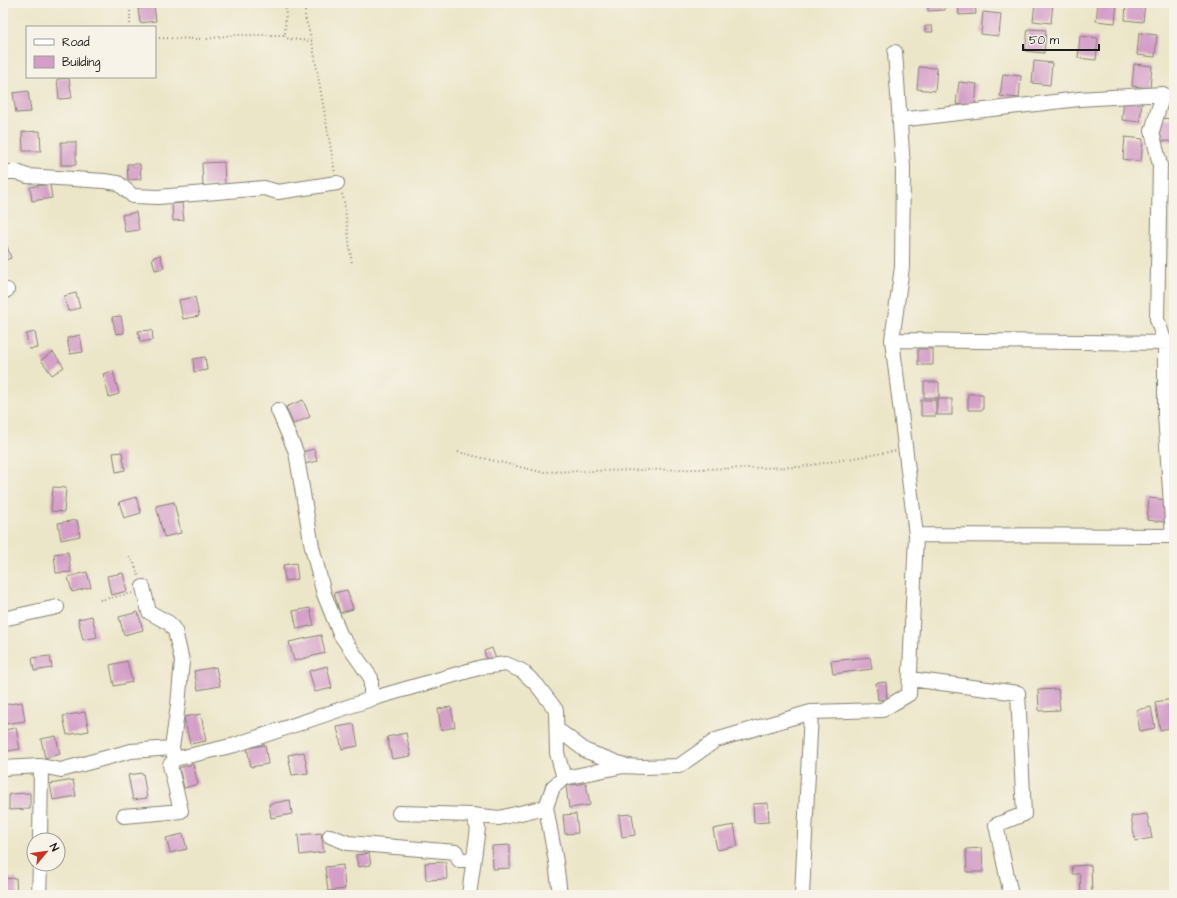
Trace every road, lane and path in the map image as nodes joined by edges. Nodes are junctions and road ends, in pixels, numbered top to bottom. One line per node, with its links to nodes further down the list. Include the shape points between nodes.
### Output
1 (130, 3): 4 (path)
2 (286, 3): 5 (path)
3 (305, 3): 7 (path, via 305,17)
4 (130, 26)
5 (285, 36): 6 (path); 7 (path, via 288,39)
6 (156, 38)
7 (312, 41): 11 (path)
8 (895, 52): 9 (street)
9 (900, 120): 13 (street, via 903,167 902,267); 14 (street, via 1080,99 1163,94 1152,131 1160,166 1157,319)
10 (3, 172): 11 (street, via 118,183 133,196 158,197 264,188 278,192)
11 (337, 183): 12 (path, via 344,200)
12 (352, 265)
13 (892, 340): 14 (street); 16 (street)
14 (1170, 343): 19 (street, via 1165,414)
15 (278, 410): 26 (street, via 296,452 312,547 324,594 340,634 371,678)
16 (906, 449): 17 (path, via 800,467 541,472); 18 (street)
17 (458, 452)
18 (916, 535): 19 (street); 25 (street)
19 (1173, 536)
20 (129, 557): 21 (path)
21 (144, 589): 22 (path); 29 (street, via 149,612 169,623 175,631 182,661)
22 (100, 600)
23 (57, 607): 24 (street)
24 (3, 619)
25 (910, 679): 27 (street, via 909,694 882,710); 46 (street, via 1018,693 1024,814 996,825)
26 (371, 699): 28 (street, via 482,667 506,664 522,671 537,684 556,710); 29 (street, via 235,745)
27 (811, 712): 31 (street, via 716,740 679,766); 45 (street)
28 (557, 728): 31 (street, via 586,751); 33 (street, via 557,752)
29 (174, 753): 30 (street, via 131,750 61,770); 37 (street, via 170,765 181,811)
30 (40, 766): 32 (street); 38 (street)
31 (624, 766): 33 (street)
32 (3, 768)
33 (564, 778): 34 (street, via 553,787)
34 (546, 806): 36 (street, via 500,818); 44 (street)
35 (399, 813): 36 (street)
36 (472, 815): 40 (street, via 478,828)
37 (124, 816)
38 (40, 832)
39 (330, 836): 40 (street, via 348,843 456,852 459,860)
40 (473, 860): 43 (street)
41 (40, 872): 42 (street)
42 (39, 895)
43 (468, 895)
44 (560, 895)
45 (802, 895)
46 (1011, 895)

